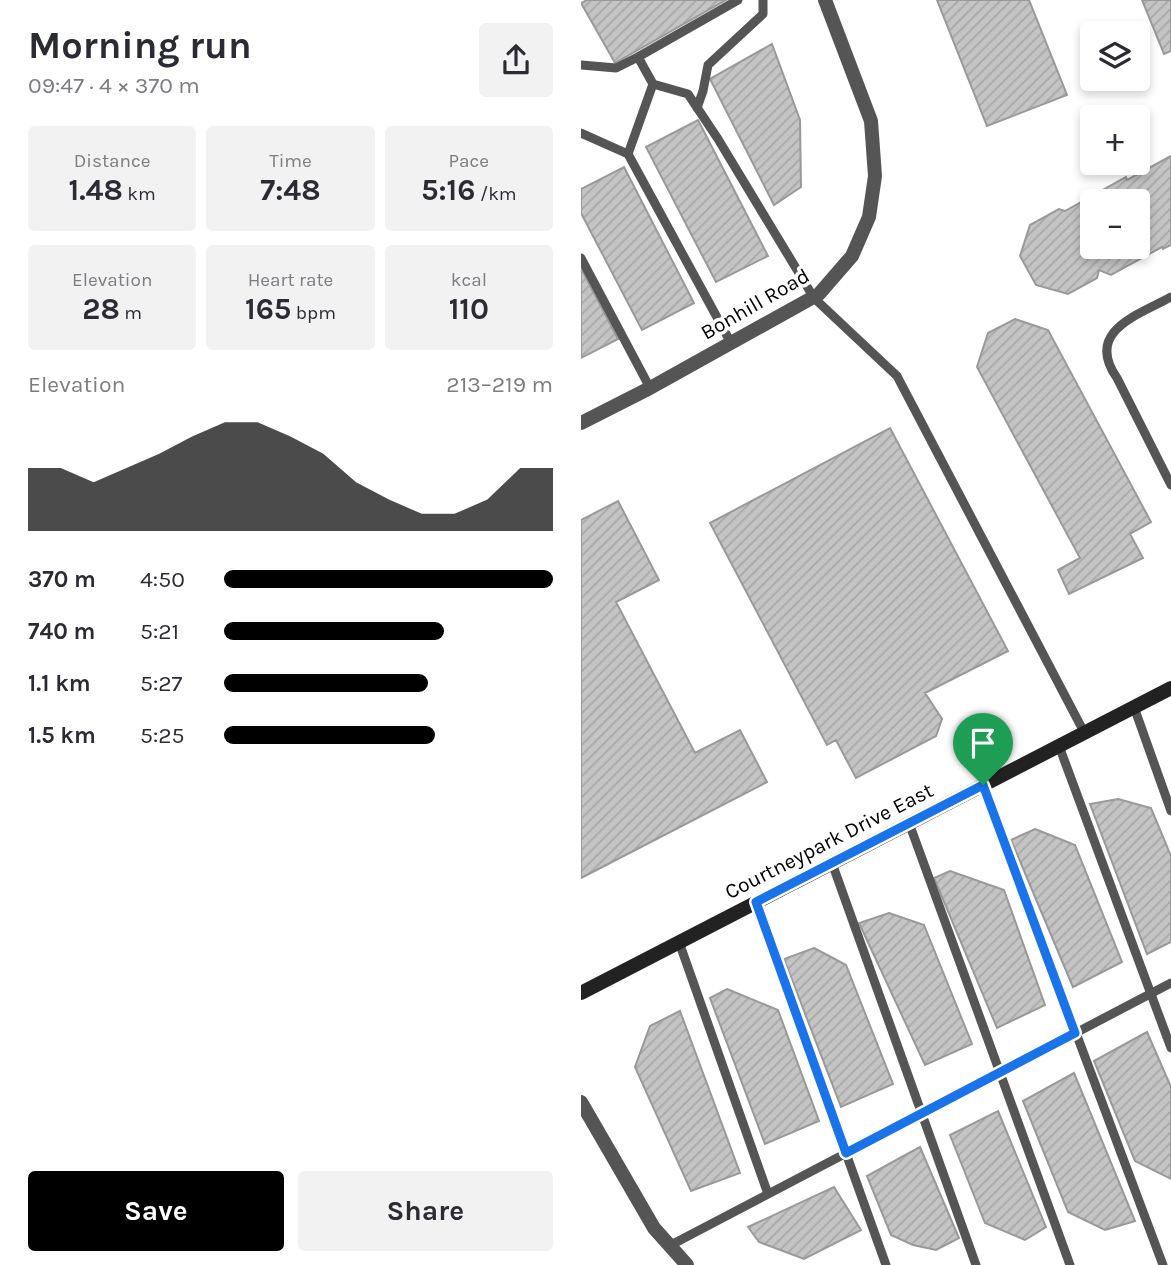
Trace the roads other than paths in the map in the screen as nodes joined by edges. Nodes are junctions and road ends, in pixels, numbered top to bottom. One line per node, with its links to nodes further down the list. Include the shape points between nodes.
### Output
1 (738, 0): 4 (lane)
2 (763, 0): 7 (lane, via 763,14 708,65)
3 (825, 0): 12 (street, Bonhill Road, via 871,121 875,176 869,217 852,256)
4 (638, 57): 5 (lane, via 616,68); 6 (lane)
5 (581, 65)
6 (653, 84): 7 (lane, via 688,94); 9 (lane)
7 (697, 108): 12 (lane)
8 (581, 133): 9 (lane)
9 (628, 154): 13 (lane)
10 (581, 258): 14 (lane)
11 (1171, 297): 16 (lane, via 1120,324 1107,344 1106,356)
12 (814, 298): 13 (street, Bonhill Road); 19 (lane, via 897,376)
13 (731, 343): 14 (street, Bonhill Road)
14 (650, 388): 15 (street, Bonhill Road)
15 (583, 419)
16 (1171, 485)
17 (1171, 688): 18 (street, Courtneypark Drive East)
18 (1134, 707): 19 (street, Courtneypark Drive East); 22 (lane)
19 (1084, 732): 20 (street, Courtneypark Drive East)
20 (1059, 746): 21 (street, Courtneypark Drive East); 29 (lane)
21 (983, 785): 23 (street, Courtneypark Drive East); 30 (lane)
22 (1171, 811)
23 (909, 823): 24 (street, Courtneypark Drive East); 32 (lane)
24 (832, 863): 25 (street, Courtneypark Drive East); 34 (lane)
25 (756, 902): 26 (street, Courtneypark Drive East); 35 (lane)
26 (679, 942): 28 (street, Courtneypark Drive East); 36 (lane)
27 (1171, 983): 29 (lane)
28 (581, 993)
29 (1150, 994): 30 (lane); 31 (lane)
30 (1075, 1033): 32 (lane); 42 (lane)
31 (1171, 1048)
32 (999, 1073): 34 (lane); 41 (lane)
33 (581, 1102): 37 (street)
34 (923, 1113): 35 (lane); 40 (lane)
35 (846, 1153): 36 (lane); 39 (lane)
36 (768, 1194): 37 (lane)
37 (669, 1246): 38 (street)
38 (687, 1265)
39 (886, 1265)
40 (976, 1265)
41 (1070, 1265)
42 (1163, 1265)

